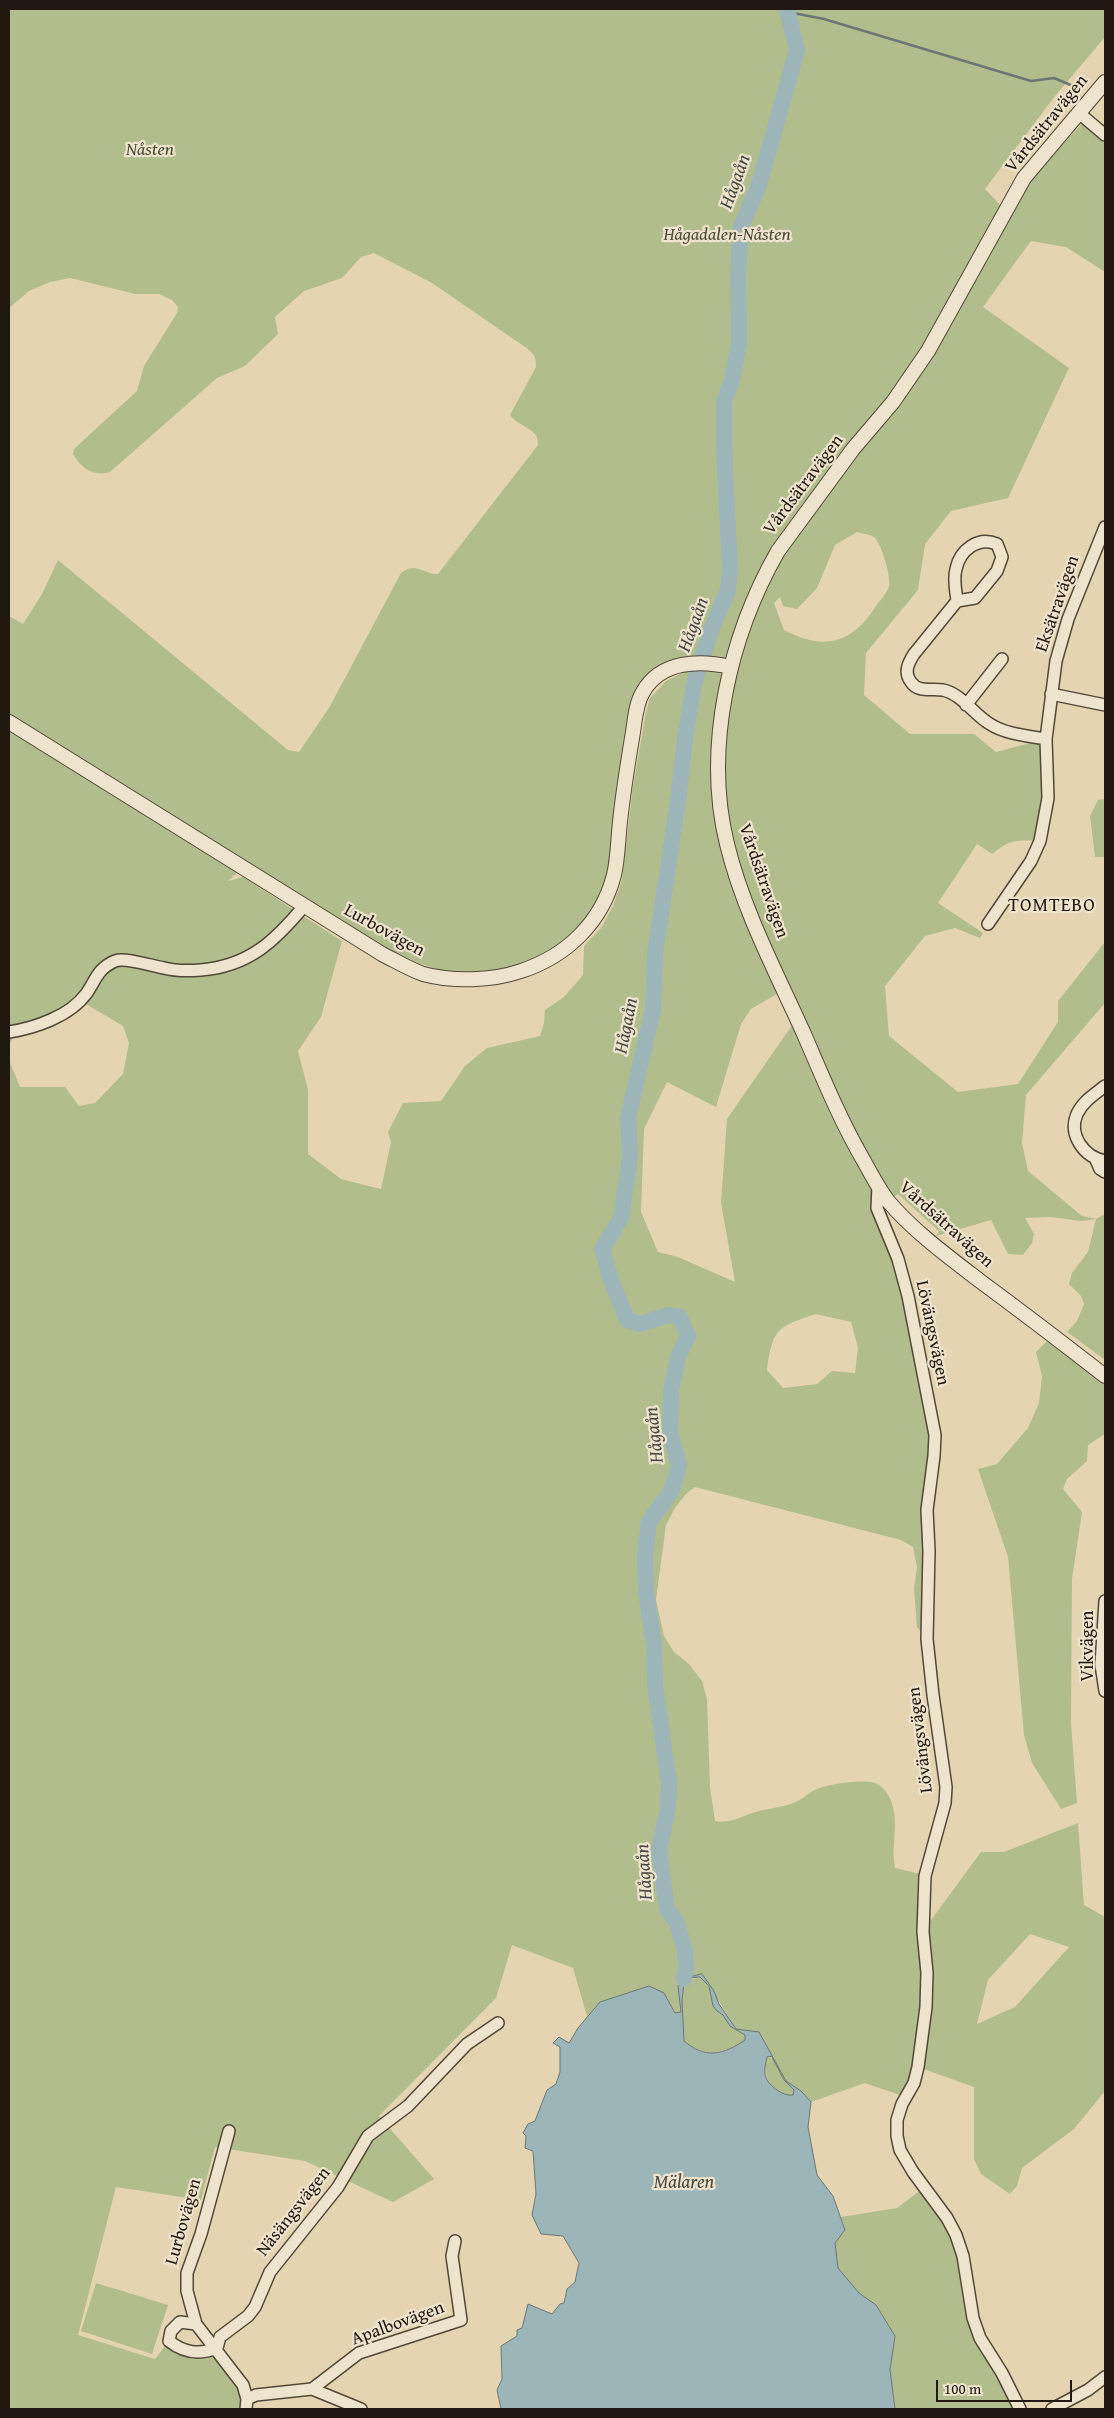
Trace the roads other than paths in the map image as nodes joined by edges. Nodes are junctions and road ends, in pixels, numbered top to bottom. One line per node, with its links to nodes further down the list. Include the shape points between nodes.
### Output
1 (1105, 82): 2 (street, Vårdsätravägen)
2 (1079, 113): 3 (street); 7 (street, Vårdsätravägen, via 1024,178 928,351 893,402 853,449 778,551 748,611)
3 (1105, 136)
4 (1105, 527): 8 (street, Eksätravägen, via 1068,619)
5 (957, 601): 5 (street, via 954,578 958,562 974,543 987,540 997,544 1002,557 998,572 975,598); 9 (street, via 914,654 907,671 910,681 918,688 944,690)
6 (1002, 660): 9 (street)
7 (731, 666): 13 (street, Lurbovägen, via 689,662 658,675 642,692 625,780 614,874 593,922 555,957 508,975 450,978 425,974 382,954); 19 (street, Vårdsätravägen, via 724,702 720,757 720,804 727,844 753,923 831,1098)
8 (1051, 694): 10 (street); 12 (street, Eksätravägen)
9 (966, 705): 12 (street, via 996,727)
10 (1105, 705)
11 (9, 722): 13 (street, Lurbovägen)
12 (1046, 739): 14 (street, Eksätravägen, via 1048,798 1040,841 1031,861)
13 (304, 906): 15 (street, via 285,929 246,959 222,968 195,970 169,970 118,960 102,968 85,996 73,1007 45,1022)
14 (988, 924)
15 (9, 1032)
16 (1105, 1086): 17 (street, via 1088,1098 1077,1114 1075,1132 1080,1145)
17 (1101, 1160): 18 (street, via 1100,1169)
18 (1105, 1172)
19 (878, 1186): 20 (street, Vårdsätravägen, via 888,1201 949,1257); 32 (street, Lövängsvägen, via 877,1208 898,1258 908,1296 935,1434 927,1510 927,1639 946,1787 945,1803 925,1876 926,2007 918,2067 897,2120 897,2136 900,2150 913,2172 956,2235 980,2338)
20 (1105, 1376)
21 (1105, 1601): 22 (street, Vikvägen, via 1101,1665)
22 (1105, 1691)
23 (498, 2023): 27 (street, Näsängsvägen, via 467,2044 408,2106 368,2136 338,2188 270,2272 255,2307 220,2337)
24 (229, 2131): 26 (street, Lurbovägen, via 187,2273 187,2291)
25 (455, 2241): 29 (street, Apalbovägen, via 452,2256 461,2320 359,2353)
26 (196, 2324): 27 (street); 27 (street, via 180,2322 171,2331 169,2341 181,2350 204,2353)
27 (217, 2348): 30 (street, via 243,2384)
28 (1105, 2377): 33 (street)
29 (312, 2389): 30 (street, via 256,2395); 31 (street)
30 (247, 2404)
31 (361, 2409)
32 (1020, 2409)
33 (1052, 2409)

